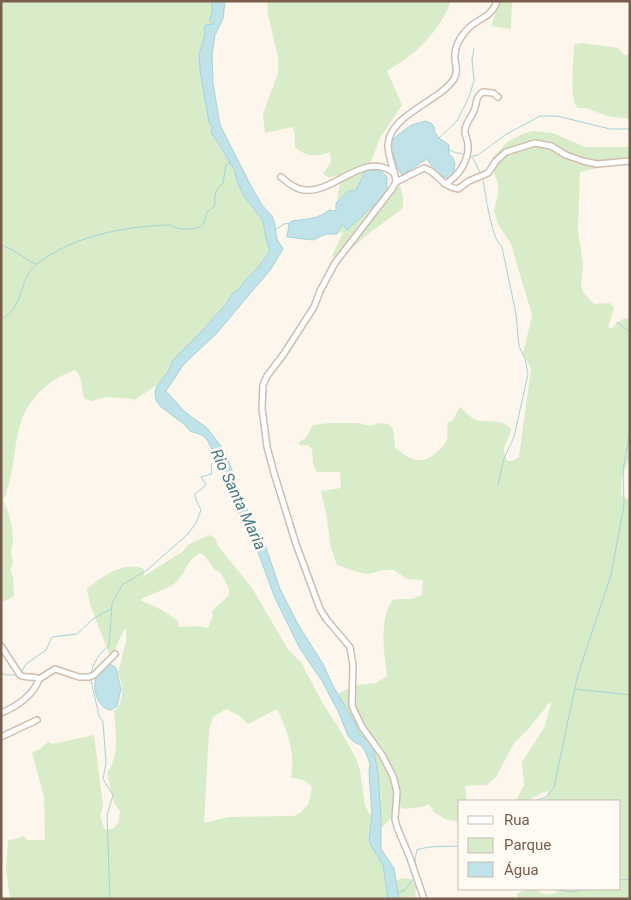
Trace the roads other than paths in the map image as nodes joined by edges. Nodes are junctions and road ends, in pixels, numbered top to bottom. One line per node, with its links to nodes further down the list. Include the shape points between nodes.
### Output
1 (497, 1): 4 (street, via 492,12 472,24 460,39 455,53 456,73 450,84 393,131 388,146)
2 (498, 97): 7 (street, via 488,92 480,93 476,98 466,124 466,156 456,177)
3 (630, 161): 7 (street, via 596,164 535,143 506,152 488,173 461,188)
4 (395, 174): 5 (street, via 384,167 370,165 321,188 304,190); 6 (street)
5 (281, 176)
6 (396, 182): 7 (street, via 424,168); 14 (street, via 335,263 314,307 267,376 263,385 262,408 274,473 296,544 320,609 350,647 352,706 393,776 397,792 397,827)
7 (445, 184)
8 (1, 646): 10 (street, via 20,675)
9 (115, 654): 10 (street, via 92,676 79,677 52,669)
10 (39, 679): 11 (street, via 22,701)
11 (1, 713)
12 (37, 720): 13 (street)
13 (1, 737)
14 (424, 899)

